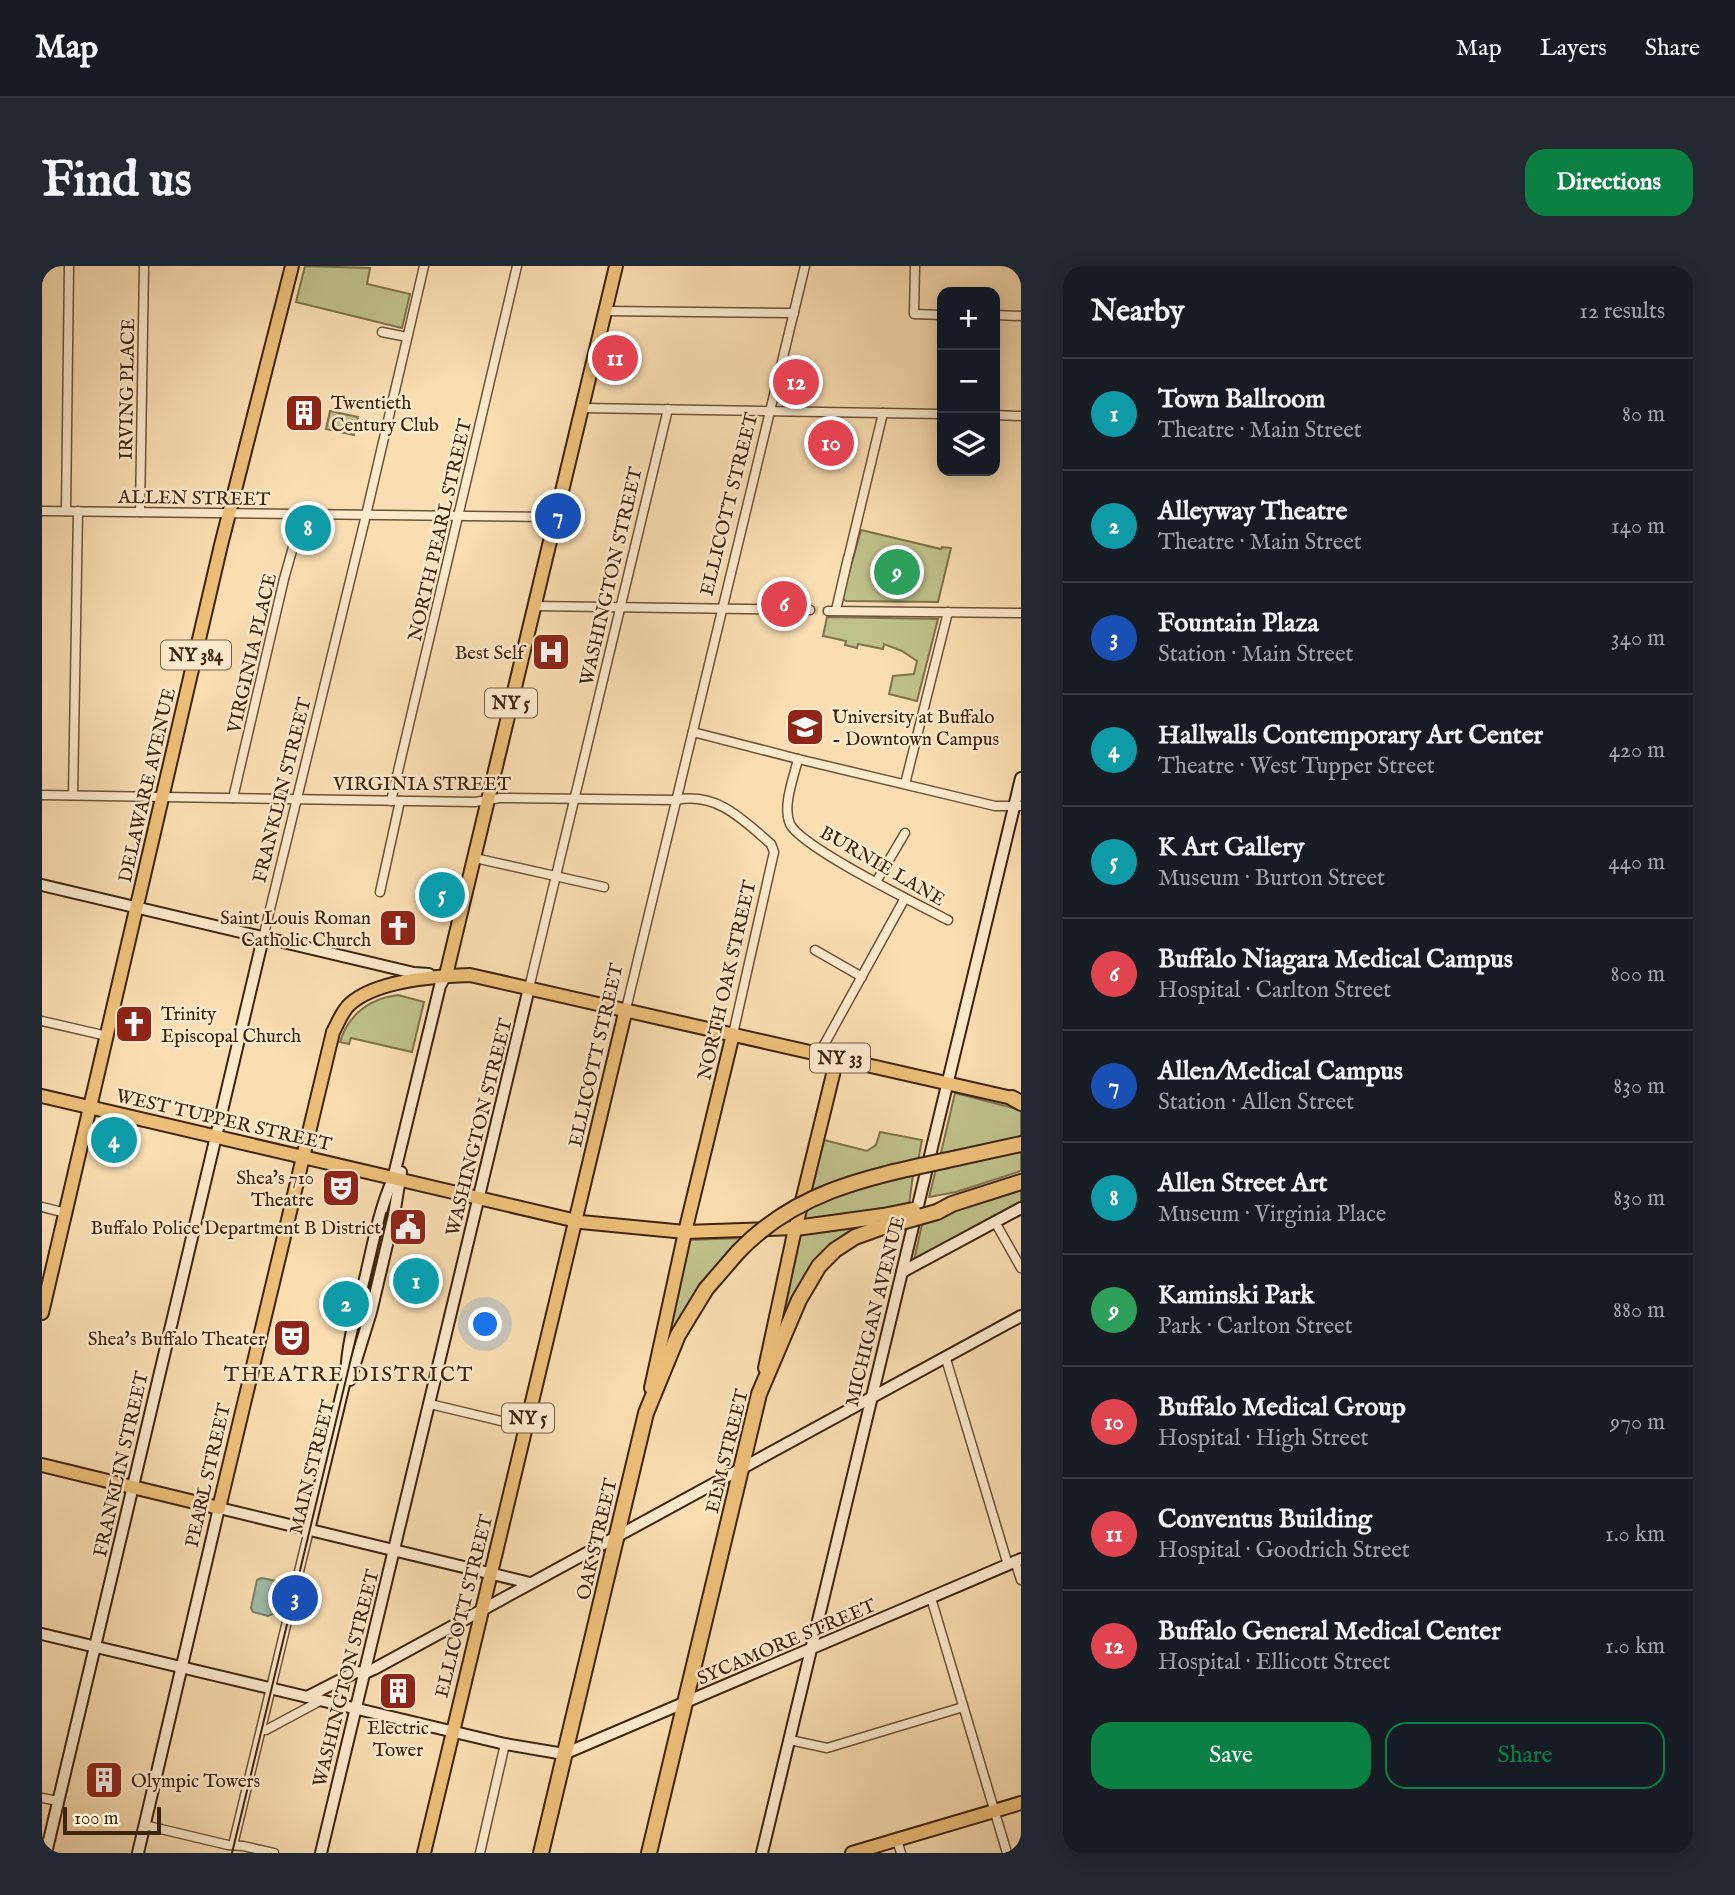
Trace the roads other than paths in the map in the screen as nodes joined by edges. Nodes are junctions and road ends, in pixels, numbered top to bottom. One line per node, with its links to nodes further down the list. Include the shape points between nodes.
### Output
1 (69, 266): 24 (street)
2 (144, 266): 26 (street, IRVING PLACE)
3 (292, 266): 27 (main road, DELAWARE AVENUE / NY 384)
4 (424, 266): 15 (street, FRANKLIN STREET)
5 (517, 266): 30 (street, NORTH PEARL STREET)
6 (617, 266): 9 (main road, NY 5)
7 (805, 266): 10 (street, ELLICOTT STREET)
8 (915, 266): 11 (street, via 914,314)
9 (606, 311): 10 (street); 16 (main road, NY 5)
10 (794, 313): 18 (street, ELLICOTT STREET)
11 (937, 315)
12 (1000, 316): 13 (street)
13 (1021, 316)
14 (382, 332): 15 (street)
15 (407, 337): 29 (street, FRANKLIN STREET)
16 (582, 408): 17 (street); 31 (main road, NY 5)
17 (668, 409): 18 (street); 33 (street, WASHINGTON STREET)
18 (770, 411): 19 (street); 34 (street, ELLICOTT STREET)
19 (883, 413): 20 (street); 36 (street, via 832,610)
20 (937, 414)
21 (1000, 415): 22 (street)
22 (1021, 416)
23 (42, 511): 24 (street, ALLEN STREET)
24 (65, 511): 25 (street, ALLEN STREET)
25 (78, 511): 26 (street, ALLEN STREET); 43 (street)
26 (140, 512): 27 (street, ALLEN STREET)
27 (229, 514): 28 (street, ALLEN STREET); 44 (main road, DELAWARE AVENUE / NY 384)
28 (302, 515): 29 (street, ALLEN STREET); 45 (street, VIRGINIA PLACE)
29 (366, 515): 30 (street, ALLEN STREET); 47 (street, FRANKLIN STREET)
30 (459, 516): 31 (street, ALLEN STREET); 50 (street, NORTH PEARL STREET)
31 (555, 517): 32 (main road, NY 5)
32 (534, 606): 33 (street); 48 (main road, NY 5)
33 (621, 607): 34 (street); 46 (street, WASHINGTON STREET)
34 (723, 609): 35 (street); 38 (street, ELLICOTT STREET)
35 (810, 610)
36 (948, 612): 37 (street); 41 (street)
37 (1021, 613)
38 (693, 732): 39 (street); 49 (street, ELLICOTT STREET)
39 (798, 759): 41 (street); 55 (street, BURNIE LANE, via 788,807 790,823 820,850)
40 (1021, 778): 51 (street, MICHIGAN AVENUE)
41 (905, 784): 51 (street, via 995,806)
42 (42, 795): 43 (street, VIRGINIA STREET)
43 (74, 795): 44 (street, VIRGINIA STREET)
44 (163, 797): 45 (street, VIRGINIA STREET); 60 (main road, DELAWARE AVENUE / NY 384)
45 (233, 798): 47 (street, VIRGINIA STREET)
46 (575, 798): 48 (street, VIRGINIA STREET); 49 (street, VIRGINIA STREET); 54 (street, WASHINGTON STREET)
47 (297, 799): 50 (street, VIRGINIA STREET); 62 (street, FRANKLIN STREET)
48 (488, 800): 50 (street, VIRGINIA STREET); 53 (main road, NY 5)
49 (676, 800): 67 (street, ELLICOTT STREET); 69 (street, NORTH OAK STREET, via 715,802 771,844 774,852)
50 (396, 801): 58 (street, NORTH PEARL STREET)
51 (1018, 806): 73 (street, MICHIGAN AVENUE)
52 (905, 833): 55 (street)
53 (475, 858): 54 (street); 64 (main road, NY 5)
54 (556, 876): 57 (street); 66 (street, WASHINGTON STREET)
55 (876, 882): 59 (street, BURNIE LANE)
56 (42, 885): 60 (street)
57 (604, 887)
58 (380, 892)
59 (905, 898): 61 (street, BURNIE LANE); 65 (street)
60 (137, 908): 62 (street); 70 (main road, DELAWARE AVENUE / NY 384)
61 (948, 920)
62 (263, 938): 64 (street, via 414,973); 77 (street, FRANKLIN STREET)
63 (815, 950): 65 (street)
64 (446, 975): 66 (main road, PEARL STREET, via 470,975); 79 (main road, PEARL STREET, via 378,988 350,1004 333,1032); 80 (street)
65 (862, 977): 71 (street)
66 (530, 988): 67 (main road, PEARL STREET); 82 (street, WASHINGTON STREET)
67 (626, 1009): 69 (main road, NY 33); 86 (main road, ELLICOTT STREET / NY 5)
68 (42, 1021): 70 (street)
69 (733, 1034): 71 (main road, NY 33); 90 (main road, NORTH OAK STREET)
70 (107, 1036): 76 (main road, DELAWARE AVENUE / NY 384)
71 (819, 1054): 72 (main road, NY 33)
72 (837, 1058): 73 (main road, NY 33); 89 (main road, ELM STREET)
73 (947, 1083): 75 (main road, NY 33); 92 (street, MICHIGAN AVENUE)
74 (42, 1096): 76 (main road, WEST TUPPER STREET)
75 (1018, 1099)
76 (90, 1107): 77 (main road, WEST TUPPER STREET); 85 (main road, DELAWARE AVENUE / NY 384)
77 (216, 1137): 79 (main road, WEST TUPPER STREET); 104 (street, FRANKLIN STREET)
78 (1021, 1144): 100 (highway, bridge, via 870,1177 809,1199 773,1221 706,1289 678,1335)
79 (302, 1157): 80 (main road, WEST TUPPER STREET); 105 (main road, PEARL STREET)
80 (396, 1179): 82 (main road, WEST TUPPER STREET); 106 (street, MAIN STREET, via 394,1215 371,1311); 106 (street, MAIN STREET, via 382,1209 357,1310)
81 (1021, 1182): 87 (highway, bridge, via 937,1212)
82 (479, 1199): 86 (main road, WEST TUPPER STREET); 99 (street, WASHINGTON STREET)
83 (42, 1207): 85 (street)
84 (1021, 1208): 88 (street)
85 (66, 1213): 93 (main road, DELAWARE AVENUE / NY 384)
86 (575, 1221): 90 (main road, WEST TUPPER STREET); 101 (main road, ELLICOTT STREET / NY 5)
87 (881, 1222): 89 (highway); 97 (highway, via 835,1250 819,1266 799,1300)
88 (995, 1222): 91 (street); 92 (street)
89 (796, 1228): 90 (main road, WEST TUPPER STREET); 97 (main road, ELM STREET)
90 (685, 1232): 100 (main road, OAK STREET)
91 (1021, 1268)
92 (902, 1272): 98 (street, MICHIGAN AVENUE)
93 (45, 1288): 94 (main road, DELAWARE AVENUE / NY 384)
94 (42, 1313)
95 (1021, 1317): 96 (street)
96 (946, 1359): 98 (street); 109 (street)
97 (759, 1394): 103 (highway, ELM STREET)
98 (872, 1399): 103 (street); 117 (street, MICHIGAN AVENUE)
99 (430, 1404): 101 (street); 108 (street, WASHINGTON STREET)
100 (646, 1413): 107 (highway, OAK STREET)
101 (526, 1427): 110 (main road, ELLICOTT STREET / NY 5)
102 (42, 1465): 104 (main road)
103 (740, 1470): 107 (street); 123 (highway, ELM STREET)
104 (133, 1487): 105 (main road); 116 (street, FRANKLIN STREET)
105 (219, 1508): 106 (street); 118 (street, PEARL STREET)
106 (310, 1530): 108 (street); 120 (street, MAIN STREET)
107 (616, 1537): 112 (street); 130 (highway, OAK STREET)
108 (394, 1550): 110 (street); 119 (street, WASHINGTON STREET)
109 (1015, 1562): 111 (street); 113 (street, SYCAMORE STREET)
110 (491, 1573): 112 (street); 114 (main road, ELLICOTT STREET / NY 5)
111 (1021, 1580)
112 (530, 1583): 114 (street)
113 (930, 1598): 117 (street, SYCAMORE STREET); 124 (street)
114 (482, 1609): 119 (street); 127 (main road, ELLICOTT STREET / NY 5)
115 (42, 1634): 116 (street)
116 (95, 1647): 118 (street); 132 (street, FRANKLIN STREET)
117 (811, 1649): 123 (street, SYCAMORE STREET); 128 (street, MICHIGAN AVENUE)
118 (181, 1667): 120 (street); 135 (street, PEARL STREET)
119 (365, 1673): 121 (street, via 356,1672); 125 (street, WASHINGTON STREET)
120 (272, 1689): 121 (street); 126 (street, MAIN STREET); 137 (street, MAIN STREET)
121 (307, 1698): 122 (street)
122 (320, 1701): 125 (street); 126 (street)
123 (686, 1703): 130 (street, SYCAMORE STREET); 145 (highway, ELM STREET)
124 (963, 1707): 128 (street, via 827,1748); 134 (street)
125 (356, 1709): 127 (street); 141 (street, WASHINGTON STREET)
126 (266, 1730): 137 (street, MAIN STREET)
127 (453, 1732): 129 (street); 142 (main road, ELLICOTT STREET / NY 5)
128 (790, 1740): 146 (street, MICHIGAN AVENUE)
129 (505, 1744): 130 (street); 143 (street)
130 (564, 1754): 144 (highway, OAK STREET)
131 (42, 1798): 132 (street)
132 (58, 1801): 138 (street, FRANKLIN STREET)
133 (1021, 1803): 134 (main road)
134 (995, 1811): 136 (main road); 149 (street)
135 (144, 1825): 137 (street); 139 (street, PEARL STREET)
136 (897, 1840): 147 (main road); 148 (street)
137 (236, 1845): 140 (street)
138 (46, 1853)
139 (138, 1853)
140 (274, 1853)
141 (321, 1853)
142 (424, 1853)
143 (480, 1853)
144 (541, 1853)
145 (649, 1853)
146 (762, 1853)
147 (852, 1853)
148 (901, 1853)
149 (1007, 1853)

